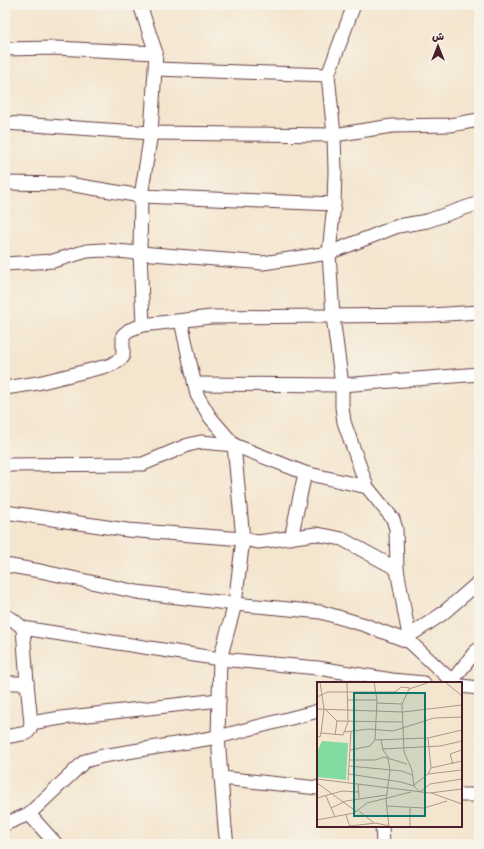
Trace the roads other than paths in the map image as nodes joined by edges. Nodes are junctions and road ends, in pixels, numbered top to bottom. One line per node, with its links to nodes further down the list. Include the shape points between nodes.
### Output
1 (140, 5): 4 (street)
2 (354, 5): 6 (street)
3 (5, 49): 4 (street, via 55,48)
4 (156, 53): 5 (street)
5 (156, 69): 6 (street); 9 (street)
6 (328, 75): 10 (street)
7 (479, 120): 10 (street, via 450,125 392,126)
8 (5, 123): 9 (street)
9 (151, 133): 10 (street); 12 (street)
10 (334, 135): 14 (street)
11 (5, 184): 12 (street, via 68,184)
12 (141, 196): 14 (street); 15 (street)
13 (479, 202): 16 (street, via 427,221 398,226)
14 (334, 204): 16 (street)
15 (140, 252): 16 (street, via 263,263); 17 (street, via 87,251 53,261); 21 (street)
16 (329, 253): 19 (street)
17 (5, 264)
18 (479, 312): 19 (street)
19 (333, 317): 20 (street, via 211,317); 24 (street)
20 (181, 321): 21 (street); 23 (street)
21 (143, 325): 25 (street, via 123,335 123,357 111,365 38,383)
22 (479, 374): 24 (street)
23 (195, 384): 24 (street); 26 (street, via 197,395 210,417)
24 (342, 385): 29 (street, via 344,422)
25 (5, 388)
26 (234, 445): 27 (street, via 201,442 143,464); 28 (street); 32 (street)
27 (5, 465)
28 (305, 473): 29 (street); 31 (street)
29 (367, 487): 34 (street, via 393,519 396,529)
30 (5, 512): 32 (street, via 127,530)
31 (291, 538): 32 (street, via 258,542); 34 (street, via 316,534 342,539)
32 (243, 539): 36 (street)
33 (5, 565): 36 (street, via 137,592)
34 (397, 569): 39 (street)
35 (479, 582): 39 (street)
36 (235, 604): 39 (street, via 321,612); 41 (street)
37 (5, 616): 38 (street)
38 (23, 628): 41 (street); 46 (street)
39 (410, 639): 43 (street)
40 (479, 649): 44 (street)
41 (220, 659): 42 (street, via 318,668); 49 (street)
42 (388, 682)
43 (455, 682)
44 (457, 682)
45 (5, 683): 46 (street)
46 (27, 683): 51 (street)
47 (462, 684): 48 (street)
48 (479, 688)
49 (218, 700): 51 (street); 53 (street)
50 (317, 711): 53 (street)
51 (31, 723): 52 (street, via 27,733)
52 (5, 737)
53 (218, 737): 54 (street); 59 (street, via 103,756 85,762)
54 (221, 778): 55 (street); 62 (street)
55 (317, 788)
56 (462, 795): 57 (street)
57 (479, 795)
58 (5, 811): 59 (street)
59 (17, 819): 61 (street)
60 (382, 827): 63 (street)
61 (56, 844)
62 (228, 844)
63 (384, 844)

